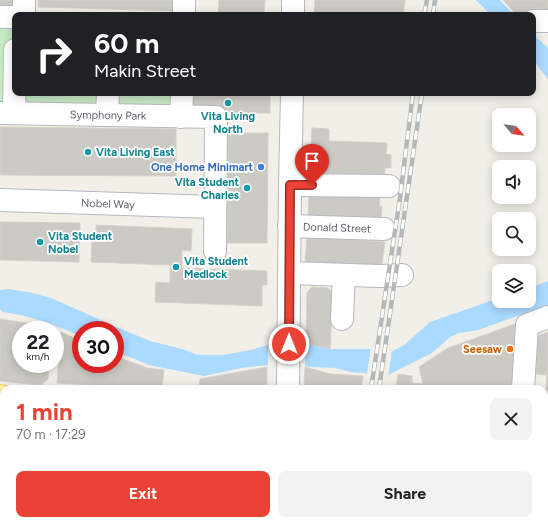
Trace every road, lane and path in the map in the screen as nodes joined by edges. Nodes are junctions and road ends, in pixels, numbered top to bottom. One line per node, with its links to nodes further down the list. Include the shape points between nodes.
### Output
1 (24, 0): 4 (street)
2 (184, 0): 5 (street)
3 (293, 0): 6 (street)
4 (24, 12)
5 (184, 12)
6 (293, 12)
7 (0, 17): 8 (street)
8 (12, 17)
9 (536, 21): 10 (street)
10 (548, 21)
11 (12, 74): 15 (street)
12 (182, 96): 16 (street)
13 (292, 96): 17 (street)
14 (106, 99): 15 (street, Symphony Park); 16 (street, Symphony Park)
15 (7, 113)
16 (181, 117): 20 (street, Symphony Park, via 216,117)
17 (290, 185): 18 (street); 21 (street)
18 (389, 186)
19 (0, 200): 20 (street, Nobel Way)
20 (215, 207): 23 (street)
21 (289, 226): 22 (street, Donald Street); 24 (street)
22 (384, 229)
23 (215, 251)
24 (289, 273): 25 (street); 29 (street)
25 (344, 275): 26 (street); 28 (street)
26 (402, 275)
27 (548, 317): 30 (street, via 527,324)
28 (342, 319)
29 (288, 385)
30 (523, 385)

